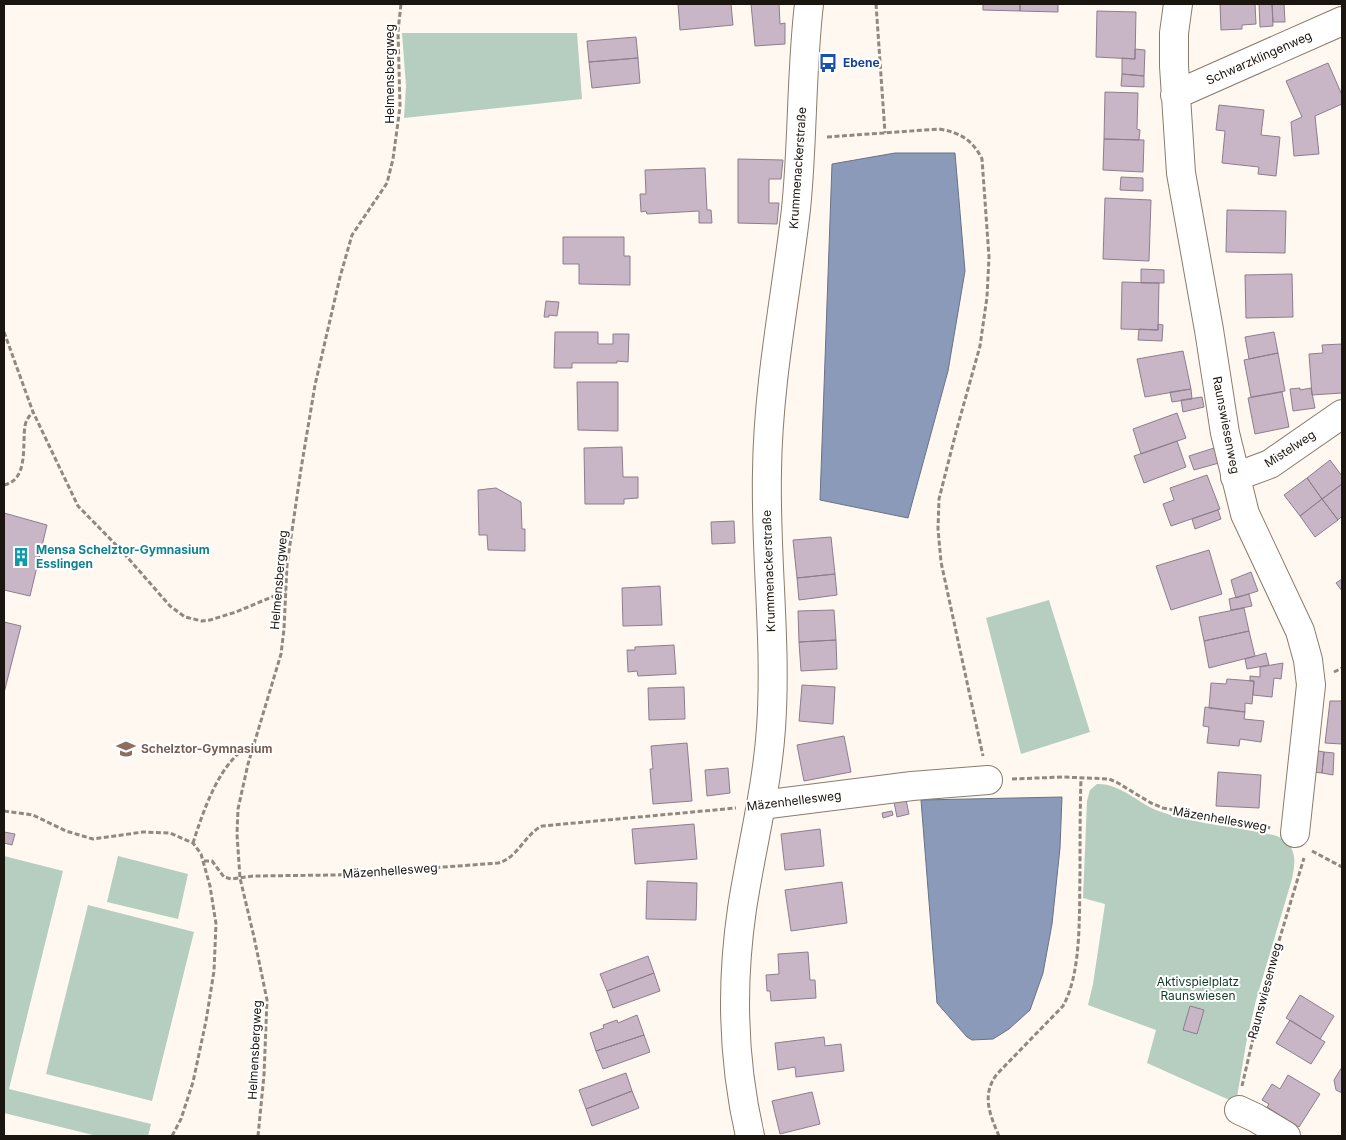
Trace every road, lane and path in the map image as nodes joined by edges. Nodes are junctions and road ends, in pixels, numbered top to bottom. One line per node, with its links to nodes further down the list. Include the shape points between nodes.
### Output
1 (401, 4): 14 (path, Helmensbergweg, via 398,37 401,97 393,159 387,183 352,234 340,277 310,412)
2 (809, 4): 8 (street, Krummenackerstraße)
3 (876, 4): 7 (path)
4 (1178, 4): 6 (street, Raunswiesenweg)
5 (1342, 21): 6 (street, Schwarzklingenweg)
6 (1175, 95): 12 (street, Raunswiesenweg, via 1185,203 1208,320 1224,433)
7 (885, 133): 8 (path); 17 (path, via 939,129 957,133 978,152 984,170 989,257 985,321 942,484 938,529 941,562)
8 (801, 139): 18 (street, Krummenackerstraße, via 768,448 772,703 769,754)
9 (4, 332): 10 (path)
10 (32, 412): 13 (path, via 24,426 20,470 14,480); 14 (path, via 78,506 178,613 193,620 210,620)
11 (1342, 414): 12 (street, Mistelweg, via 1270,464)
12 (1236, 478): 20 (street, Raunswiesenweg, via 1245,514 1300,631 1308,660 1310,686)
13 (4, 485)
14 (286, 591): 15 (path, Helmensbergweg, via 281,654)
15 (254, 744): 21 (path, via 237,753 220,778); 24 (path, Helmensbergweg, via 238,809)
16 (1081, 778): 17 (path, Mäzenhellesweg); 20 (path, Mäzenhellesweg, via 1109,779 1151,804 1172,811); 29 (path, via 1080,917 1073,982 1063,1006 990,1085 988,1107)
17 (988, 780): 18 (street, Mäzenhellesweg)
18 (760, 805): 24 (path, Mäzenhellesweg, via 542,826 508,858 498,863 337,875); 28 (street, Krummenackerstraße, via 740,930 736,997 739,1070)
19 (4, 811): 21 (path, via 33,815 86,838 154,831 170,833)
20 (1301, 841): 23 (path, Mäzenhellesweg); 25 (path, Raunswiesenweg, via 1245,1067)
21 (193, 843): 22 (path)
22 (204, 861): 24 (path, via 212,861 224,877); 26 (path, via 216,924 214,971 193,1082)
23 (1342, 867)
24 (240, 878): 27 (path, Helmensbergweg, via 267,1000)
25 (1239, 1110): 30 (street)
26 (172, 1136)
27 (258, 1136)
28 (750, 1136)
29 (999, 1136)
30 (1286, 1136)

